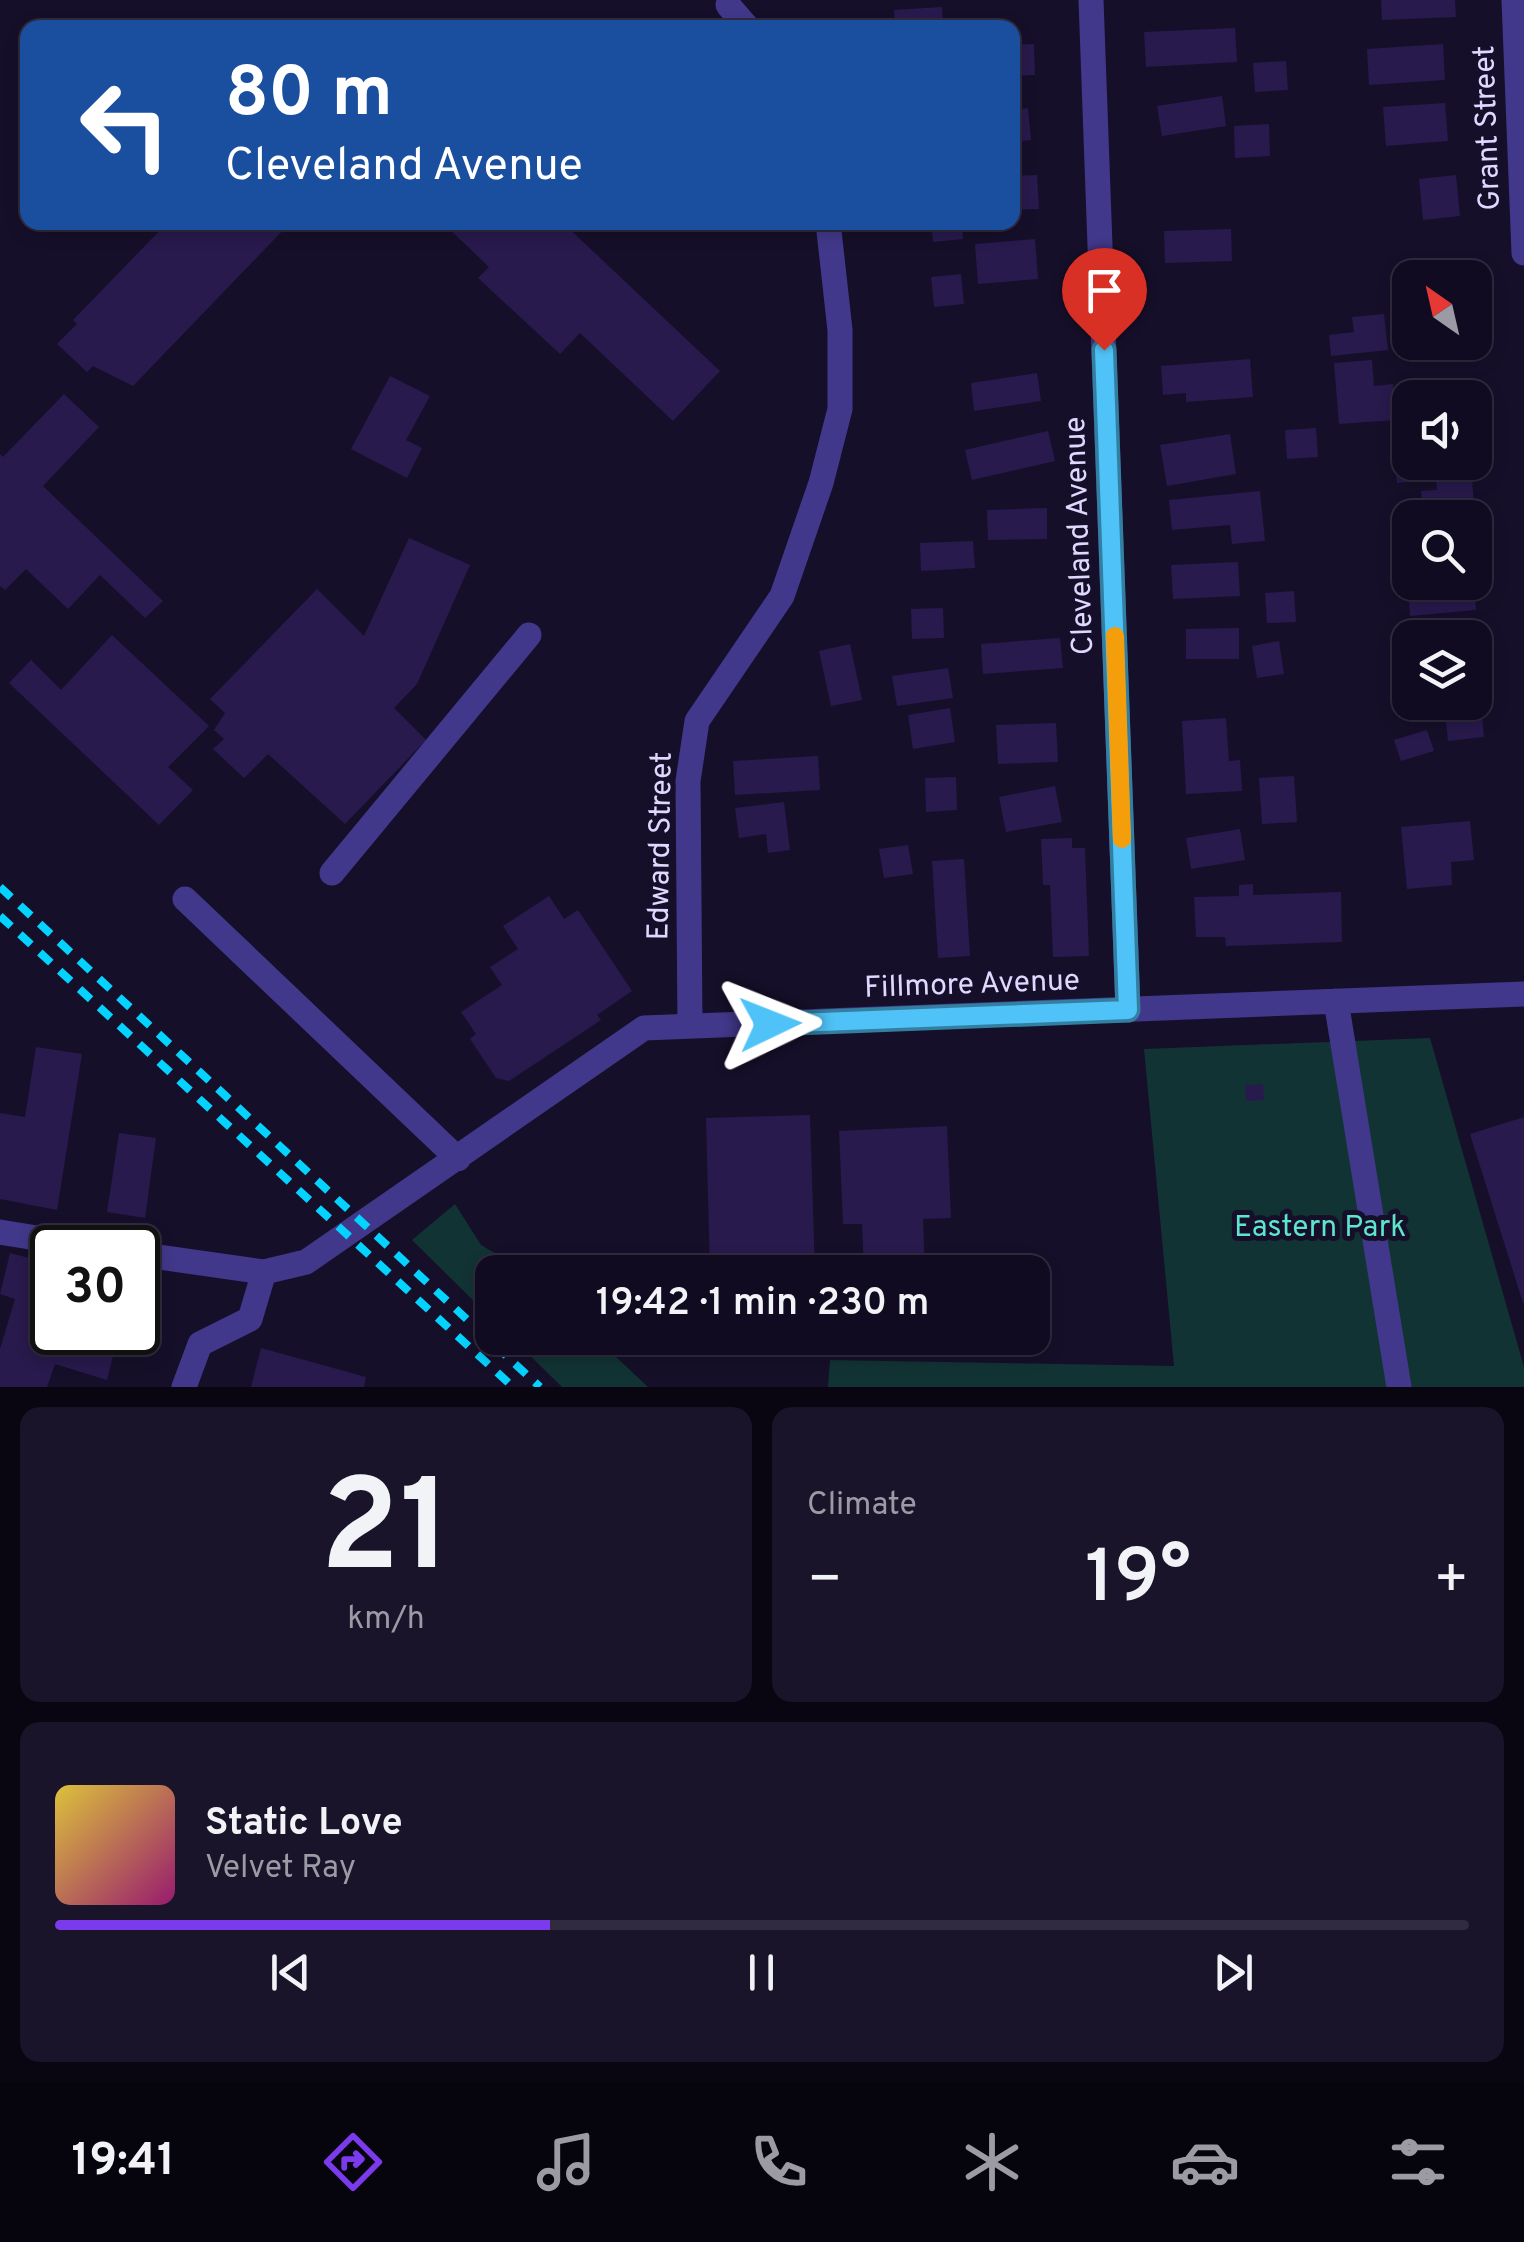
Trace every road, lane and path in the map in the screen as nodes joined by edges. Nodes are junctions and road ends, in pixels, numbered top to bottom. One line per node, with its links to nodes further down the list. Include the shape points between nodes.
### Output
1 (1091, 0): 13 (street, Cleveland Avenue)
2 (1514, 0): 5 (street, Grant Street)
3 (728, 4): 4 (street)
4 (741, 20)
5 (1523, 190): 7 (street, Grant Street)
6 (829, 230): 14 (street, Edward Street, via 840,330 835,428 782,596 697,721 688,780)
7 (1524, 253)
8 (529, 635): 9 (street)
9 (332, 873)
10 (186, 899): 15 (street)
11 (1524, 994): 12 (street, Fillmore Avenue)
12 (1336, 1001): 13 (street, Fillmore Avenue); 21 (street)
13 (1128, 1010): 14 (street, Fillmore Avenue)
14 (690, 1026): 15 (street, Fillmore Avenue, via 644,1028)
15 (458, 1159): 19 (street, Fillmore Avenue, via 328,1250)
16 (0, 1232): 17 (street)
17 (30, 1237)
18 (160, 1257): 19 (street, Fillmore Avenue)
19 (264, 1272): 20 (street, via 250,1319 200,1344)
20 (184, 1387)
21 (1399, 1387)

